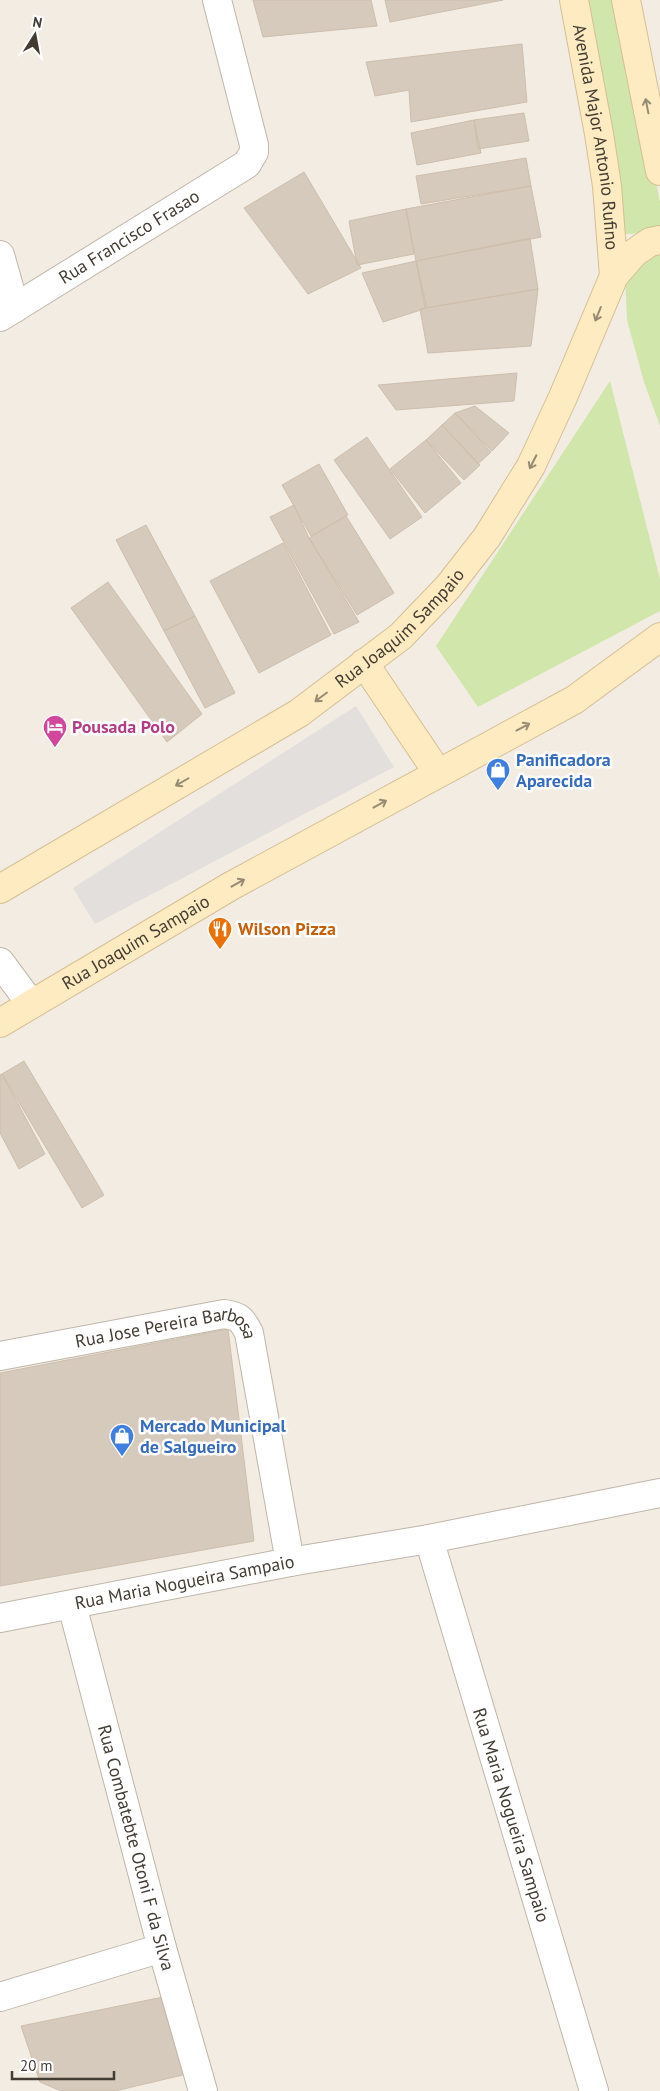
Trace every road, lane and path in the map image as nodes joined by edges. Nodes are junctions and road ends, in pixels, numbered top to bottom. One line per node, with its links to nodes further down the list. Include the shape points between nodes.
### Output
1 (217, 0): 8 (street, Rua Francisco Frasao, via 254,152 248,164)
2 (574, 0): 7 (main road, Avenida Major Antonio Rufino, via 607,186)
3 (626, 0): 4 (main road, one-way to 3)
4 (660, 171)
5 (660, 240): 7 (main road, Rua Joaquim Sampaio, via 634,252)
6 (0, 255): 8 (street)
7 (614, 276): 10 (main road, Rua Joaquim Sampaio, one-way to 10, via 531,466 487,537 448,587 401,636)
8 (7, 313)
9 (660, 638): 11 (main road, Rua Joaquim Sampaio, one-way to 9, via 574,700)
10 (364, 663): 11 (main road); 12 (main road, Rua Joaquim Sampaio, one-way to 12, via 299,714)
11 (438, 773): 14 (main road, Rua Joaquim Sampaio, one-way to 11, via 231,886)
12 (0, 889)
13 (0, 962): 14 (street)
14 (31, 1004): 15 (main road, Rua Joaquim Sampaio)
15 (0, 1023)
16 (0, 1356): 19 (street, Rua Jose Pereira Barbosa, via 224,1314 236,1316 249,1333)
17 (660, 1493): 18 (street, Rua Maria Nogueira Sampaio)
18 (429, 1539): 19 (street, Rua Maria Nogueira Sampaio); 25 (street, Rua Maria Nogueira Sampaio)
19 (290, 1562): 20 (street, Rua Maria Nogueira Sampaio)
20 (72, 1605): 21 (street, Rua Maria Nogueira Sampaio); 22 (street, Rua Combatebte Otoni F da Silva)
21 (0, 1618)
22 (162, 1948): 23 (street); 24 (street, Rua Combatebte Otoni F da Silva)
23 (0, 1997)
24 (204, 2091)
25 (594, 2091)

